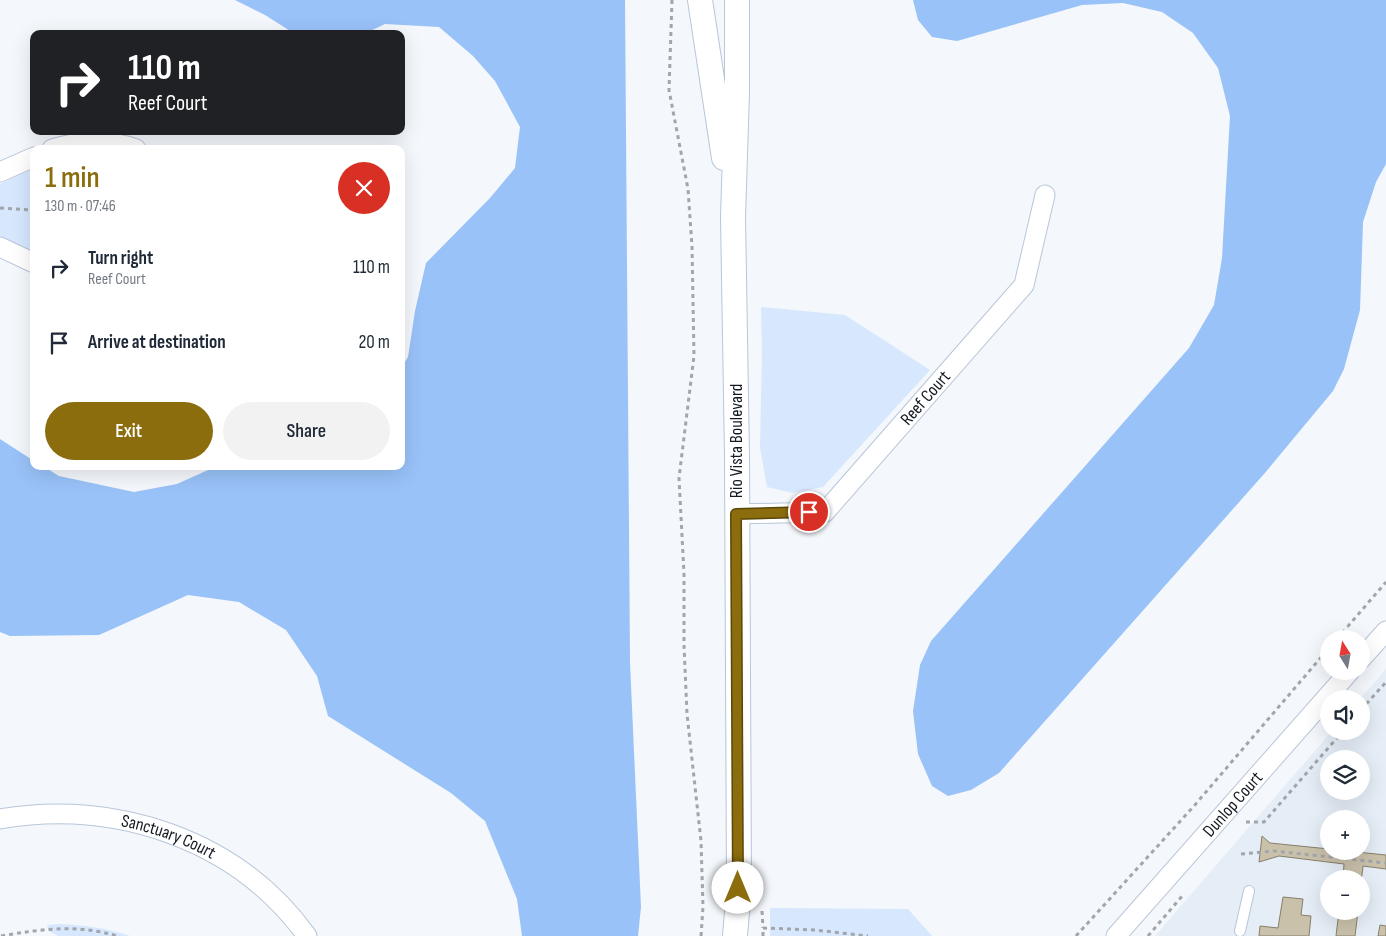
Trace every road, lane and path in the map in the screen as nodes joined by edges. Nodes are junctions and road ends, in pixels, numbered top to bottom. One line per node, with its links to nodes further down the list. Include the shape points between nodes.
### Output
1 (672, 0): 34 (path, via 669,90 688,189 692,246 694,356 679,478 687,714 701,841)
2 (700, 0): 11 (street, Rio Vista Boulevard)
3 (737, 0): 11 (street, Rio Vista Boulevard)
4 (64, 145): 5 (street, via 92,141)
5 (122, 145)
6 (30, 159): 7 (street)
7 (0, 172)
8 (1045, 195): 14 (street, Reef Court, via 1024,285 825,512)
9 (0, 208): 10 (path)
10 (30, 210)
11 (733, 217): 14 (street, Rio Vista Boulevard)
12 (0, 247): 13 (street)
13 (30, 261)
14 (736, 514): 35 (street, Rio Vista Boulevard, via 738,888)
15 (1386, 582): 16 (path)
16 (1345, 630)
17 (1386, 631): 18 (street)
18 (1370, 649)
19 (1320, 659): 38 (path, via 1194,806)
20 (1342, 680): 39 (street, Dunlop Court)
21 (1386, 682): 22 (path)
22 (1370, 700)
23 (1335, 740): 25 (path, via 1264,822 1246,822)
24 (0, 819): 33 (street, Sanctuary Court, via 59,814 104,816 148,826 195,843 234,865 269,894 295,919)
25 (1239, 829)
26 (1241, 854): 27 (path, via 1274,851)
27 (1386, 863)
28 (1188, 889): 40 (path)
29 (1249, 891): 30 (lane)
30 (1240, 931)
31 (1, 936): 32 (path, via 59,928)
32 (117, 936)
33 (307, 936)
34 (701, 936)
35 (735, 936)
36 (763, 936): 37 (path, via 763,928)
37 (868, 936)
38 (1076, 936)
39 (1116, 936)
40 (1148, 936)

